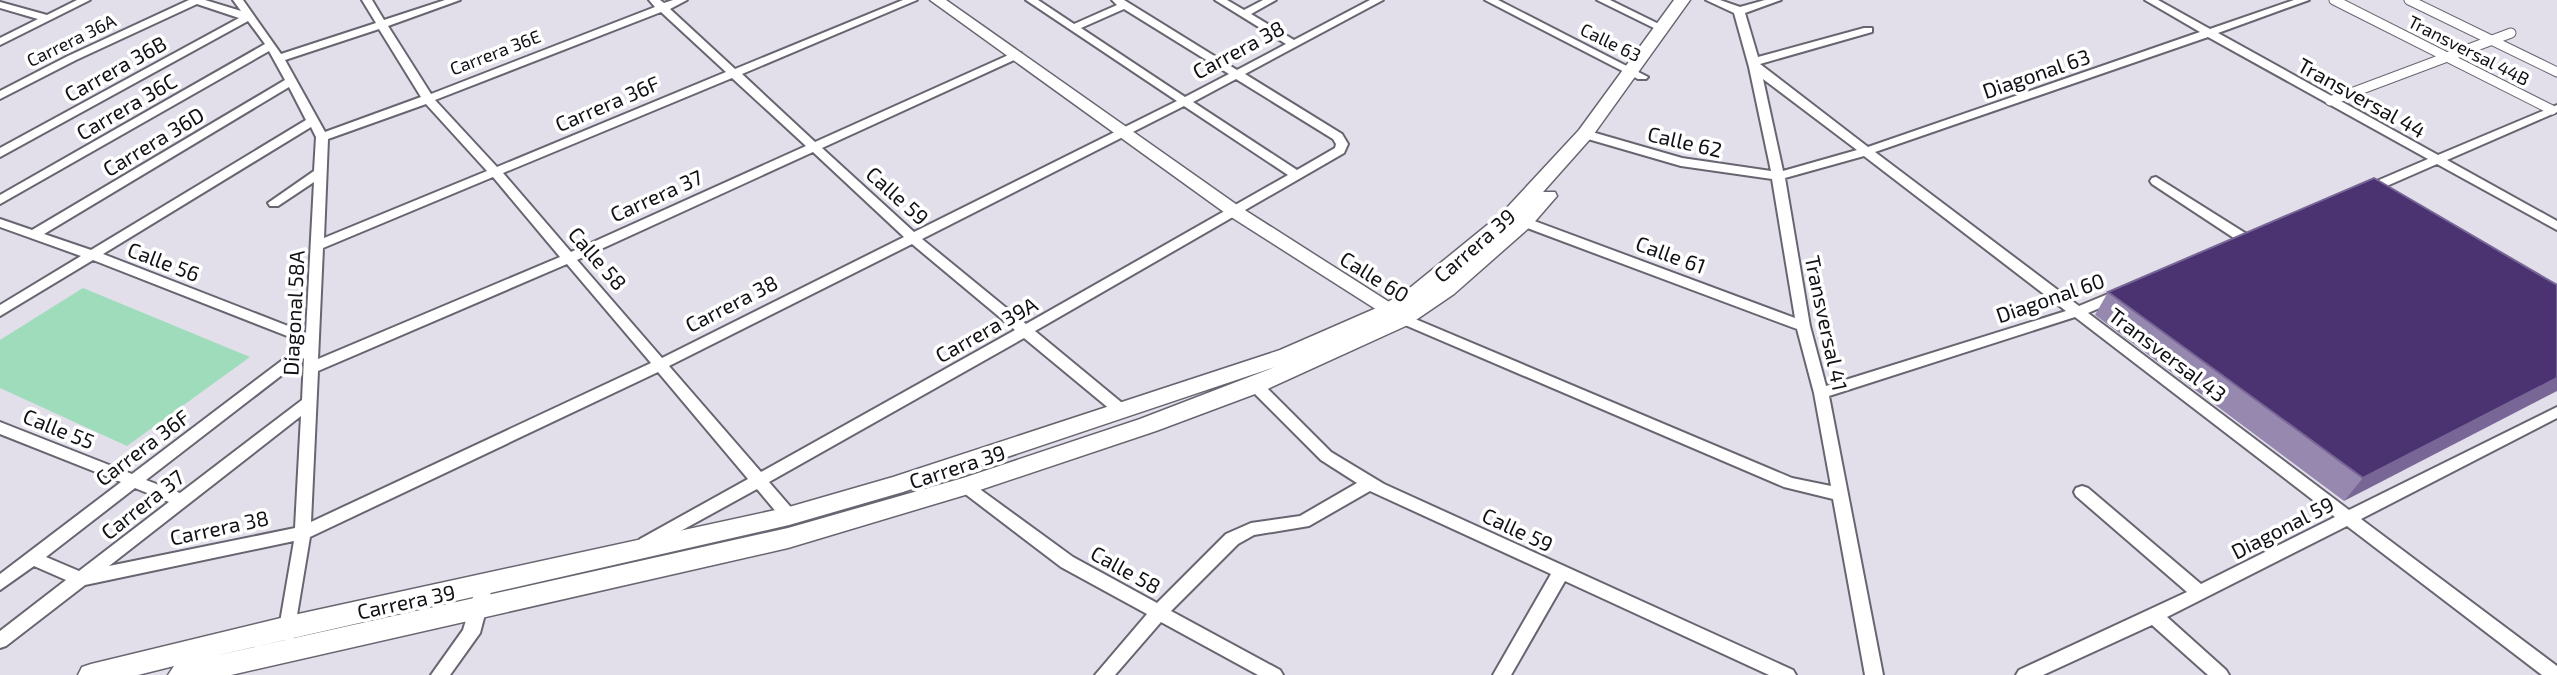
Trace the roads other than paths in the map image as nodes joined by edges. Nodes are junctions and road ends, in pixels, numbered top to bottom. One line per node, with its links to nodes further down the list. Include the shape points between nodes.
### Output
1 (85, 0): 28 (street)
2 (195, 0): 29 (street); 49 (street, Carrera 36A)
3 (238, 0): 29 (street)
4 (367, 0): 30 (street, Calle 58)
5 (455, 0): 30 (street)
6 (682, 0): 24 (street, Carrera 36E)
7 (912, 0): 45 (street, Carrera 36F)
8 (937, 0): 40 (street, Calle 60)
9 (1031, 0): 31 (street)
10 (1220, 0): 27 (street)
11 (1271, 0): 27 (street)
12 (1378, 0): 39 (street, Carrera 38)
13 (1490, 0): 46 (street, Calle 63)
14 (1602, 0): 32 (street)
15 (1682, 0): 32 (main road, Carrera 39)
16 (1697, 0): 46 (main road, Carrera 39)
17 (1711, 0): 26 (street)
18 (1776, 0): 26 (street)
19 (2150, 0): 34 (street, Transversal 44)
20 (2304, 0): 34 (street, Diagonal 63)
21 (2334, 0): 41 (street, Transversal 44B)
22 (2409, 0): 36 (street, Transversal 44B)
23 (1121, 3): 31 (street); 47 (street)
24 (658, 4): 45 (street, Calle 59); 50 (street, Carrera 36E)
25 (0, 5): 28 (street)
26 (1739, 11): 43 (street, Transversal 41)
27 (1243, 14): 39 (street)
28 (47, 18): 37 (street)
29 (248, 18): 38 (street); 60 (street, Carrera 36B)
30 (383, 24): 42 (street); 50 (street, Calle 58)
31 (1073, 28): 52 (street)
32 (1662, 29): 46 (main road, Carrera 39)
33 (1868, 30): 43 (street)
34 (2209, 33): 51 (street, Transversal 44); 59 (street, Diagonal 63)
35 (2511, 33): 36 (street)
36 (2491, 40): 41 (street); 44 (street, Transversal 44B)
37 (0, 41)
38 (271, 45): 42 (street); 68 (street, Carrera 36C)
39 (1295, 45): 47 (street, Carrera 38)
40 (1017, 55): 55 (street, Calle 60); 58 (street, Carrera 37)
41 (2447, 56): 51 (street); 53 (street, Transversal 44B)
42 (279, 58): 48 (street)
43 (1754, 65): 59 (street, Transversal 43); 65 (street, Transversal 41)
44 (2557, 72)
45 (733, 73): 58 (street, Calle 59); 62 (street, Carrera 36F)
46 (1636, 74): 56 (main road, Carrera 39)
47 (1237, 75): 52 (street, Carrera 38); 64 (street, Carrera 39A, via 1338,137 1342,144 1335,155)
48 (292, 80): 54 (street); 74 (street, Carrera 36D)
49 (0, 96)
50 (428, 99): 57 (street, Carrera 36E); 62 (street, Calle 58)
51 (2330, 100): 61 (street, Transversal 44)
52 (1184, 102): 55 (street, Carrera 38); 64 (street)
53 (2555, 109): 61 (street)
54 (314, 120): 57 (street); 78 (street)
55 (1125, 131): 70 (street, Calle 60); 75 (street, Carrera 38)
56 (1591, 136): 65 (street, Calle 62, via 1681,162); 71 (main road, Carrera 39); 83 (main road, Carrera 39, via 1509,217)
57 (322, 137): 63 (street, Diagonal 58A)
58 (815, 147): 75 (street, Calle 59); 79 (street, Carrera 37)
59 (1867, 151): 65 (street, Diagonal 63); 82 (street, Transversal 43)
60 (0, 153)
61 (2436, 160): 67 (street); 73 (street, Transversal 44)
62 (496, 173): 77 (street, Carrera 36F); 79 (street, Calle 58)
63 (318, 174): 69 (street); 77 (street, Diagonal 58A)
64 (1296, 174): 70 (street, Carrera 39A)
65 (1778, 176): 84 (street, Transversal 41)
66 (2156, 181): 76 (street)
67 (2357, 194)
68 (0, 200)
69 (274, 203)
70 (1234, 211): 83 (street, Calle 60); 85 (street, Carrera 39A)
71 (1524, 222): 83 (main road, Carrera 39, via 1447,289); 84 (street, Calle 61)
72 (0, 223): 74 (street, Calle 56)
73 (2557, 226)
74 (34, 234): 78 (street, Calle 56)
75 (912, 237): 85 (street, Calle 59); 87 (street, Carrera 38)
76 (2248, 241)
77 (318, 245): 86 (street, Diagonal 58A)
78 (93, 255): 81 (street); 86 (street, Calle 56)
79 (567, 259): 87 (street, Calle 58); 88 (street, Carrera 37)
80 (2126, 292): 82 (street, Diagonal 60)
81 (0, 311)
82 (2077, 312): 90 (street, Diagonal 60); 103 (street, Transversal 43)
83 (1396, 315): 89 (main road, Carrera 39); 92 (main road, Carrera 39); 100 (street, Calle 60, via 1789,483)
84 (1803, 326): 90 (street, Transversal 41)
85 (1026, 331): 92 (street, Calle 59); 96 (street, Carrera 39A)
86 (311, 343): 88 (street, Diagonal 58A); 95 (street, Carrera 36F)
87 (662, 364): 96 (street, Calle 58); 104 (street, Carrera 38)
88 (311, 368): 91 (street, Diagonal 58A)
89 (1255, 385): 97 (street, Calle 59, via 1326,456); 98 (main road, Carrera 39)
90 (1821, 393): 100 (street, Transversal 41)
91 (311, 401): 101 (street, Carrera 37); 104 (street, Diagonal 58A)
92 (1122, 411): 102 (main road, Carrera 39)
93 (2557, 412): 103 (street, Diagonal 59)
94 (0, 428): 95 (street, Calle 55)
95 (132, 480): 101 (street, Calle 55); 106 (street, Carrera 36F)
96 (758, 481): 102 (street, Calle 58); 105 (street, Carrera 39A)
97 (1370, 483): 107 (street, Calle 59); 112 (street, via 1303,522 1251,529 1232,539)
98 (965, 486): 111 (main road, Carrera 39, via 788,538); 112 (street, Calle 58, via 1067,562)
99 (2082, 492): 110 (street)
100 (1840, 494): 123 (street, Transversal 41)
101 (181, 500): 108 (street, Carrera 37)
102 (789, 516): 105 (main road, Carrera 39)
103 (2349, 517): 110 (street, Diagonal 59); 126 (street, Transversal 43)
104 (303, 533): 108 (street, Carrera 38); 114 (street, Diagonal 58A)
105 (637, 549): 111 (main road, Carrera 39)
106 (32, 558): 108 (street); 109 (street, Carrera 36F)
107 (1561, 572): 121 (street); 122 (street, Calle 59)
108 (80, 579): 115 (street, Carrera 37)
109 (0, 583)
110 (2200, 593): 113 (street, Diagonal 59)
111 (482, 595): 114 (main road, Carrera 39); 118 (street, via 471,633)
112 (1158, 613): 119 (street); 120 (street, Calle 58)
113 (2154, 616): 124 (street, Diagonal 59); 125 (street)
114 (286, 639): 116 (main road, Carrera 39); 117 (main road, Carrera 39)
115 (0, 641)
116 (92, 675)
117 (181, 675)
118 (440, 675)
119 (1104, 675)
120 (1274, 675)
121 (1502, 675)
122 (1787, 675)
123 (1874, 675)
124 (2025, 675)
125 (2220, 675)
126 (2555, 675)

